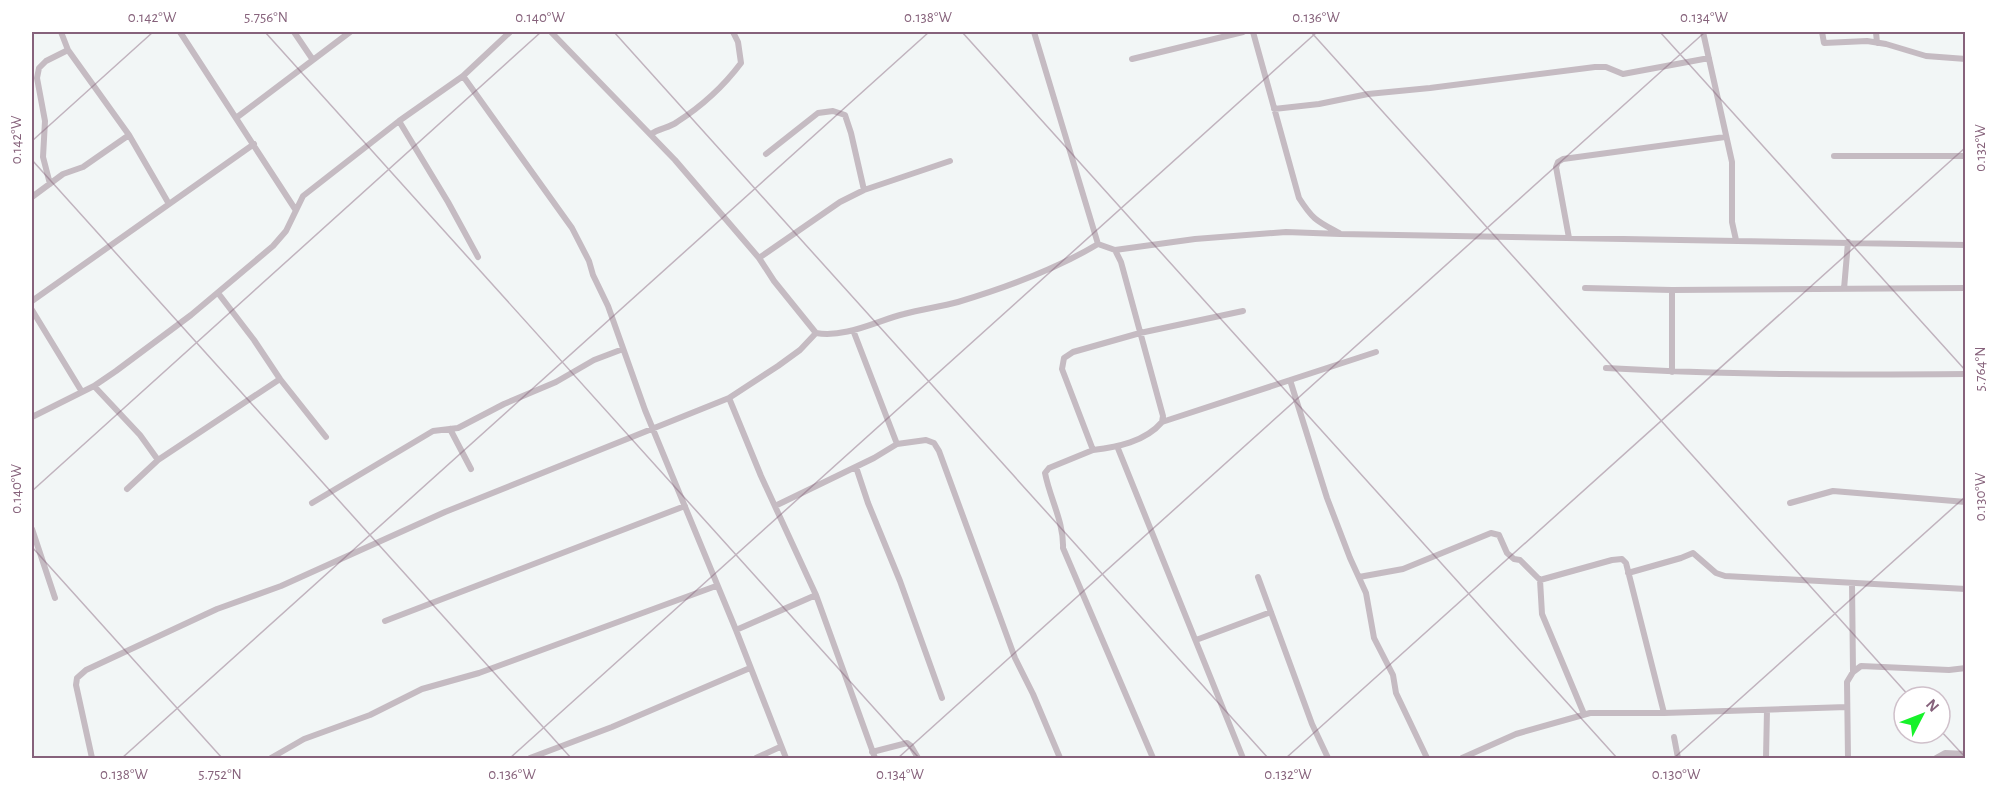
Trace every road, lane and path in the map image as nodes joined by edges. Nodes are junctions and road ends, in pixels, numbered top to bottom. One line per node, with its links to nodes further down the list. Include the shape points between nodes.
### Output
1 (61, 32): 15 (street)
2 (180, 32): 22 (street)
3 (294, 32): 19 (street)
4 (350, 32): 19 (street)
5 (510, 32): 20 (street)
6 (551, 32): 24 (street)
7 (733, 32): 24 (street, via 741,63 726,83 674,124)
8 (1034, 32): 41 (street)
9 (1243, 32): 17 (street)
10 (1253, 32): 21 (street)
11 (1703, 32): 16 (street)
12 (1822, 32): 14 (street, via 1824,43)
13 (1876, 32): 14 (street)
14 (1877, 43): 18 (street, via 1926,56)
15 (68, 50): 25 (street); 32 (street, via 46,61 37,78 45,121 43,157)
16 (1709, 58): 21 (street, via 1623,74 1595,67); 26 (street)
17 (1132, 59)
18 (1965, 59)
19 (313, 60): 22 (street)
20 (464, 76): 23 (street); 57 (street, via 572,228)
21 (1274, 109): 37 (street, via 1299,198 1319,224)
22 (236, 118): 27 (street)
23 (399, 121): 36 (street, via 303,196); 44 (street)
24 (651, 134): 45 (street)
25 (129, 135): 32 (street); 35 (street)
26 (1725, 137): 38 (street, via 1558,162); 39 (street, via 1732,162 1732,222)
27 (254, 144): 35 (street); 36 (street)
28 (766, 154): 33 (street, via 818,113 833,111 845,116)
29 (1834, 156): 30 (street)
30 (1965, 156)
31 (950, 161): 33 (street)
32 (50, 184): 34 (street)
33 (864, 190): 45 (street)
34 (32, 197)
35 (168, 204): 51 (street)
36 (295, 209): 50 (street, via 286,231 273,246)
37 (1340, 234): 38 (street); 43 (street, via 1286,231)
38 (1569, 238): 39 (street)
39 (1736, 240): 40 (street)
40 (1848, 242): 42 (street); 48 (street)
41 (1098, 244): 43 (street); 54 (street, via 1063,264 959,302)
42 (1965, 245)
43 (1115, 250): 56 (street)
44 (478, 257)
45 (759, 258): 55 (street)
46 (1585, 288): 49 (street)
47 (1965, 288): 48 (street)
48 (1844, 289): 49 (street)
49 (1672, 290): 60 (street)
50 (218, 293): 62 (street); 64 (street)
51 (32, 301)
52 (32, 310): 65 (street)
53 (1243, 311): 56 (street)
54 (852, 330): 55 (street, via 830,335); 72 (street)
55 (816, 333): 66 (street, via 800,350)
56 (1140, 333): 68 (street); 74 (street, via 1064,358 1062,369)
57 (623, 349): 69 (street); 70 (street)
58 (1376, 352): 63 (street)
59 (1606, 368): 60 (street)
60 (1672, 372): 61 (street)
61 (1965, 374)
62 (280, 379): 71 (street); 75 (street)
63 (1290, 380): 68 (street); 87 (street, via 1327,498)
64 (94, 386): 65 (street); 75 (street)
65 (82, 392): 67 (street)
66 (729, 398): 69 (street); 83 (street)
67 (32, 417)
68 (1162, 422): 73 (street, via 1145,436)
69 (653, 428): 82 (street); 110 (street, via 217,609 86,670 77,678 76,685)
70 (450, 429): 77 (street); 80 (street, via 433,430)
71 (326, 437)
72 (897, 444): 76 (street); 116 (street, via 926,440 939,451 1015,658)
73 (1117, 446): 74 (street); 97 (street)
74 (1093, 450): 117 (street, via 1045,472 1064,534 1063,548)
75 (158, 460): 78 (street)
76 (856, 467): 83 (street); 101 (street)
77 (471, 469)
78 (127, 489)
79 (1965, 502): 81 (street, via 1833,491)
80 (312, 503)
81 (1790, 503)
82 (685, 506): 90 (street); 95 (street)
83 (775, 506): 92 (street)
84 (32, 529): 93 (street)
85 (1628, 573): 88 (street, via 1622,559); 89 (street, via 1693,553 1725,576); 104 (street)
86 (1258, 577): 94 (street)
87 (1359, 577): 88 (street, via 1403,569 1495,532 1507,553); 120 (street, via 1369,600 1374,638)
88 (1540, 580): 105 (street, via 1542,614)
89 (1852, 583): 91 (street); 100 (street)
90 (716, 586): 96 (street); 111 (street, via 479,673 422,689 370,715 304,739)
91 (1965, 589)
92 (816, 595): 96 (street); 109 (street)
93 (55, 598)
94 (1271, 612): 97 (street); 119 (street)
95 (385, 621)
96 (736, 630): 98 (street)
97 (1196, 640): 118 (street)
98 (750, 668): 107 (street); 112 (street)
99 (1965, 668): 100 (street, via 1861,666)
100 (1853, 672): 102 (street, via 1847,682)
101 (942, 698)
102 (1847, 707): 103 (street); 124 (street)
103 (1767, 710): 104 (street); 123 (street)
104 (1664, 713): 105 (street)
105 (1584, 714): 121 (street, via 1516,734)
106 (1674, 737): 122 (street)
107 (780, 747): 113 (street); 114 (street)
108 (1965, 754): 125 (street, via 1945,753)
109 (874, 755): 115 (street, via 907,743)
110 (92, 759)
111 (271, 759)
112 (530, 759)
113 (756, 759)
114 (786, 759)
115 (918, 759)
116 (1060, 759)
117 (1153, 759)
118 (1243, 759)
119 (1328, 759)
120 (1427, 759)
121 (1462, 759)
122 (1678, 759)
123 (1766, 759)
124 (1848, 759)
125 (1936, 759)

